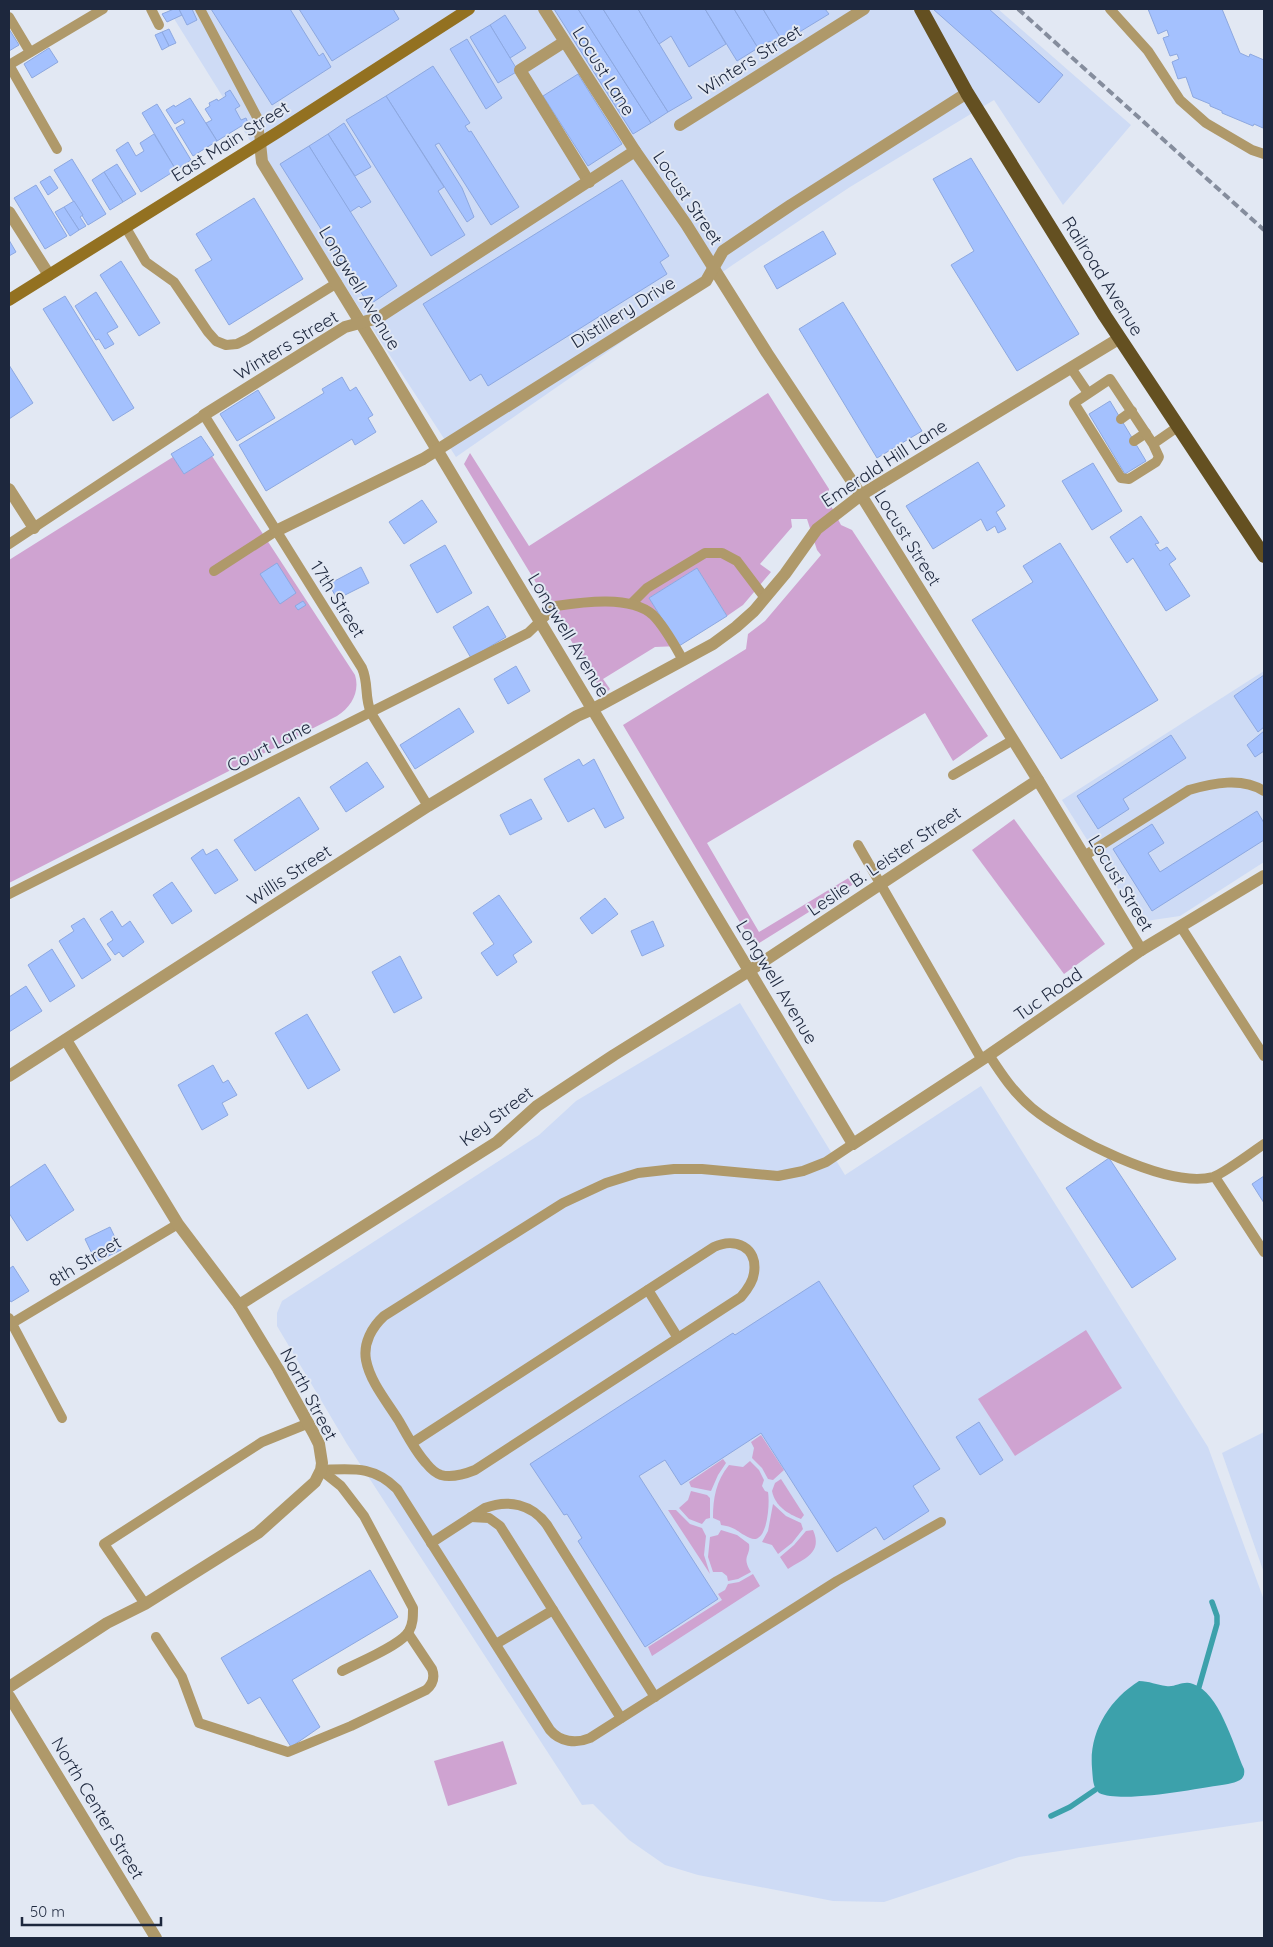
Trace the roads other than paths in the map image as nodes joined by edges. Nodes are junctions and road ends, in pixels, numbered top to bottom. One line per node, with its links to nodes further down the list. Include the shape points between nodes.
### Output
1 (103, 9): 12 (lane)
2 (150, 9): 10 (lane)
3 (200, 9): 16 (lane, via 258,119)
4 (469, 9): 16 (main road, East Main Street)
5 (544, 9): 11 (street, Locust Lane)
6 (921, 9): 14 (highway, Railroad Avenue)
7 (1110, 9): 19 (lane, via 1148,51 1180,100 1206,123)
8 (861, 10): 15 (street, Winters Street)
9 (9, 18): 12 (lane)
10 (159, 26)
11 (564, 42): 18 (street, Locust Lane); 20 (street, via 520,70)
12 (30, 52): 13 (lane)
13 (9, 65): 17 (lane)
14 (967, 93): 23 (street, Distillery Drive, via 730,246 723,251); 28 (highway, Railroad Avenue)
15 (680, 125)
16 (260, 143): 22 (main road, East Main Street); 25 (street, Longwell Avenue, via 262,162)
17 (58, 149)
18 (635, 151): 20 (street, Winters Street); 23 (street, Locust Street)
19 (1264, 154)
20 (589, 182): 27 (street, Winters Street, via 378,318)
21 (9, 212): 24 (street)
22 (126, 228): 24 (main road, East Main Street); 25 (lane, via 146,262 174,282 208,332 216,341 226,345 247,339)
23 (714, 267): 38 (street, Distillery Drive, via 706,281); 40 (street, Locust Street)
24 (48, 275): 26 (main road, East Main Street)
25 (337, 284): 27 (street, Longwell Avenue)
26 (9, 300)
27 (360, 323): 32 (street, Winters Street, via 345,327); 38 (street, Longwell Avenue)
28 (1120, 338): 29 (street, Emerald Hill Lane); 34 (highway, Railroad Avenue)
29 (1072, 368): 30 (lane); 40 (street, Emerald Hill Lane)
30 (1088, 393): 31 (lane, via 1110,379); 37 (lane, via 1074,403 1121,478 1129,479 1156,462 1159,458)
31 (1132, 411): 33 (lane); 35 (lane)
32 (204, 414): 41 (lane, Winters Street); 42 (lane, 17th Street)
33 (1121, 419)
34 (1178, 426): 37 (lane); 44 (highway, Railroad Avenue)
35 (1146, 433): 36 (lane); 37 (lane)
36 (1134, 441)
37 (1153, 444)
38 (437, 450): 42 (street, Distillery Drive); 48 (street, Longwell Avenue)
39 (9, 489): 41 (street)
40 (860, 495): 46 (street, Emerald Hill Lane, via 817,530); 52 (street, Locust Street)
41 (34, 528): 43 (lane, Winters Street)
42 (276, 532): 45 (lane); 51 (lane, 17th Street, via 362,668)
43 (9, 544)
44 (1264, 556)
45 (214, 571)
46 (765, 598): 47 (lane, via 737,561 722,553 705,552 647,588); 49 (street, Emerald Hill Lane, via 721,639)
47 (631, 604): 48 (lane, Court Lane, via 602,602 556,606); 49 (lane, via 654,616)
48 (540, 621): 50 (street, Longwell Avenue); 51 (lane, Court Lane, via 528,633)
49 (684, 660): 50 (street, Emerald Hill Lane)
50 (593, 710): 56 (street, Willis Street, via 576,716); 64 (street, Longwell Avenue)
51 (371, 713): 56 (lane, 17th Street); 61 (lane, Court Lane)
52 (1013, 740): 53 (lane); 54 (street, Locust Street)
53 (953, 775)
54 (1038, 780): 58 (street, Locust Street); 60 (street, Leslie B. Leister Street)
55 (1264, 791): 58 (lane, via 1235,783 1189,790)
56 (428, 806): 65 (street, Willis Street)
57 (858, 845): 60 (lane)
58 (1084, 856): 63 (street, Locust Street)
59 (1264, 876): 62 (street, Tuc Road)
60 (880, 884): 64 (street, Leslie B. Leister Street); 67 (lane)
61 (9, 894)
62 (1181, 927): 63 (street, Tuc Road); 66 (lane)
63 (1141, 950): 67 (street, Tuc Road)
64 (749, 971): 69 (street, Longwell Avenue); 75 (street, Key Street, via 537,1106 497,1142)
65 (66, 1040): 68 (street, Willis Street); 72 (street, North Street)
66 (1264, 1056)
67 (985, 1058): 69 (street, Tuc Road); 71 (lane, via 1032,1108 1056,1126 1096,1147 1156,1172 1195,1179)
68 (9, 1076)
69 (854, 1144): 80 (lane, via 803,1172 778,1176 702,1168 674,1169 638,1173 606,1183 564,1203 384,1316 368,1339 366,1360 369,1371)
70 (1264, 1144): 71 (lane)
71 (1215, 1177): 73 (lane)
72 (178, 1224): 75 (street, North Street); 76 (lane, 8th Street)
73 (1264, 1252)
74 (648, 1290): 77 (lane); 77 (lane, via 726,1242 745,1248 754,1262 753,1278 741,1297); 80 (lane)
75 (239, 1305): 79 (street, North Street)
76 (10, 1322): 78 (lane)
77 (678, 1338): 80 (lane, via 475,1470 442,1475 433,1471)
78 (62, 1418)
79 (309, 1423): 81 (street, North Street, via 322,1455); 85 (lane, via 262,1442 104,1544)
80 (412, 1443)
81 (321, 1470): 84 (lane, via 363,1469 389,1481 397,1488); 85 (street, via 311,1488 258,1533); 87 (lane, via 341,1486 364,1516 413,1608 413,1621)
82 (471, 1517): 84 (lane); 86 (lane, via 494,1520 503,1530); 93 (lane, via 485,1508 503,1503 529,1508 542,1518)
83 (940, 1522): 93 (lane, via 837,1581)
84 (431, 1542): 89 (lane)
85 (146, 1604): 91 (street, via 107,1623)
86 (553, 1610): 89 (lane); 94 (lane)
87 (408, 1633): 88 (lane, via 434,1674 426,1690 288,1752 199,1723 182,1677); 90 (lane, via 398,1642)
88 (156, 1637)
89 (496, 1644): 94 (lane, via 558,1738 574,1742 585,1740)
90 (342, 1671)
91 (9, 1687)
92 (9, 1696): 95 (street, North Center Street)
93 (655, 1697): 94 (lane)
94 (621, 1718)
95 (156, 1938)

